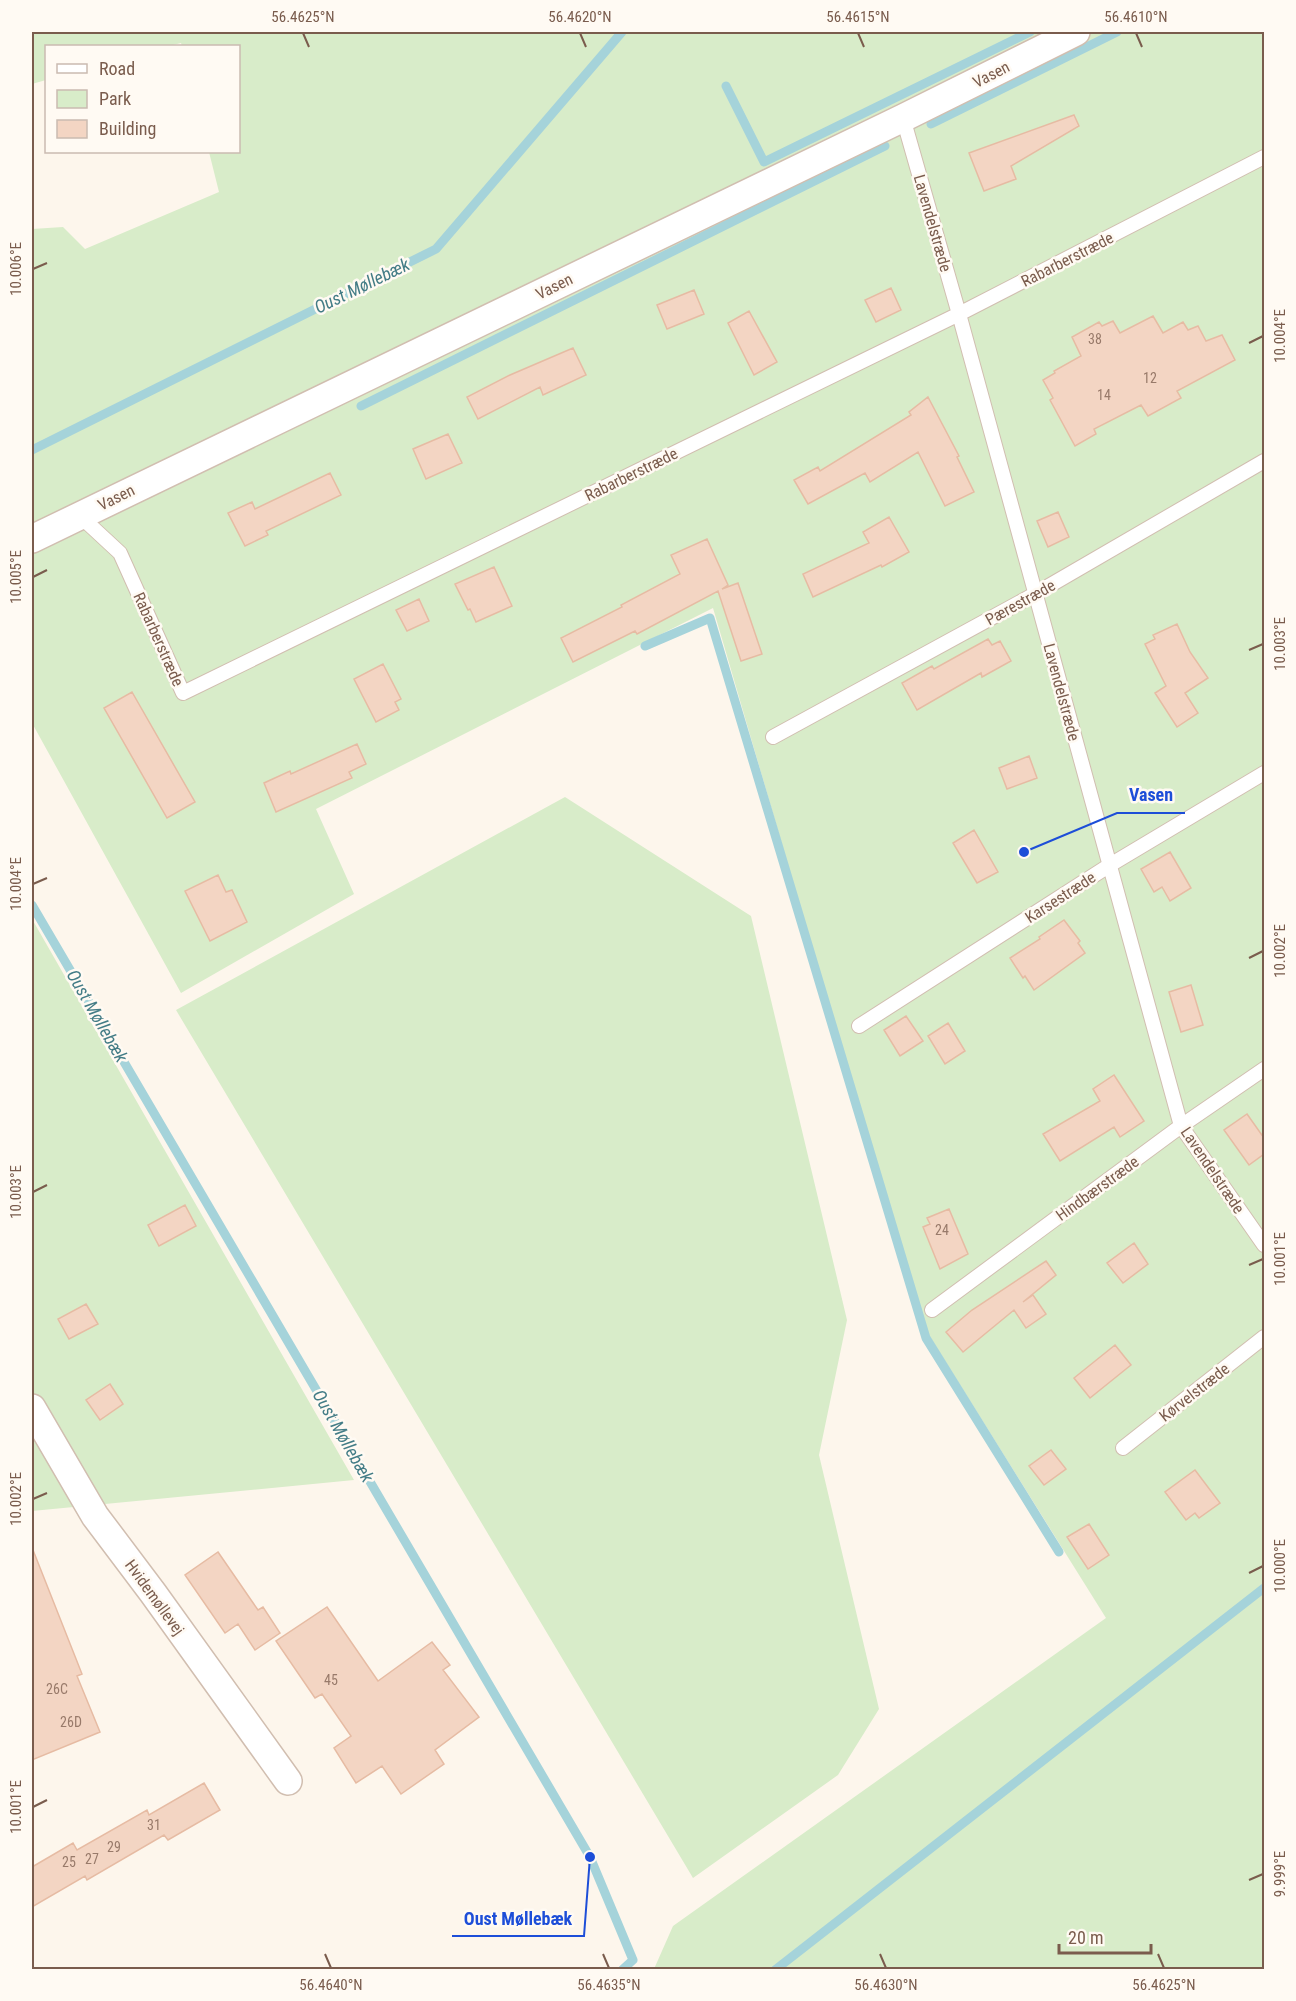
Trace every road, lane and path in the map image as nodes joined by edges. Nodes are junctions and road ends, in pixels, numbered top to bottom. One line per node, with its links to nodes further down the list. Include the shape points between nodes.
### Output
1 (1076, 32): 2 (street, Vasen)
2 (903, 118): 4 (lane, Lavendelstræde); 6 (street, Vasen)
3 (1264, 157): 4 (lane, Rabarberstræde)
4 (959, 314): 6 (lane, Rabarberstræde, via 183,693 120,553); 8 (lane, Lavendelstræde)
5 (1264, 461): 8 (lane, Pærestræde)
6 (79, 515): 7 (street, Vasen)
7 (32, 539)
8 (1035, 594): 9 (lane, Pærestræde); 11 (lane, Lavendelstræde)
9 (773, 737)
10 (1264, 773): 11 (lane, Karsestræde)
11 (1110, 865): 12 (lane, Karsestræde); 14 (lane, Lavendelstræde)
12 (859, 1026)
13 (1264, 1069): 14 (lane, Hindbærstræde)
14 (1181, 1126): 15 (lane, Lavendelstræde); 16 (lane, Hindbærstræde)
15 (1264, 1245)
16 (932, 1310)
17 (1264, 1337): 19 (lane, Kørvelstræde)
18 (32, 1408): 20 (street, Hvidemøllevej, via 95,1516)
19 (1123, 1448)
20 (288, 1781)

